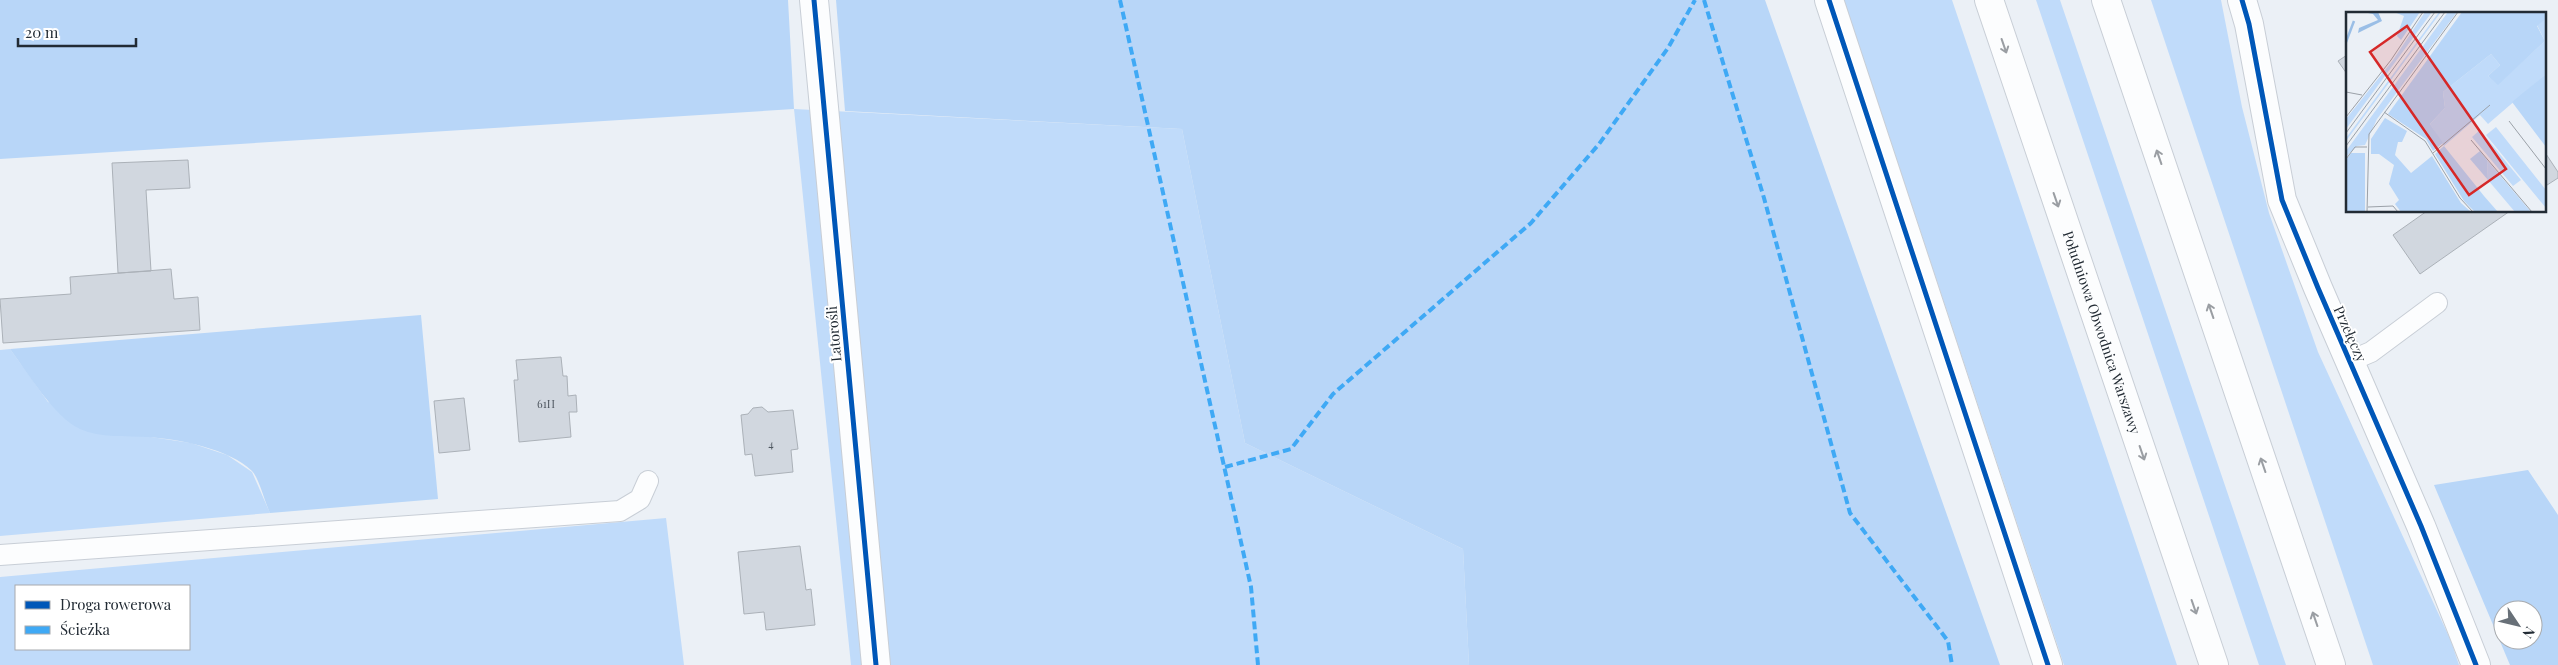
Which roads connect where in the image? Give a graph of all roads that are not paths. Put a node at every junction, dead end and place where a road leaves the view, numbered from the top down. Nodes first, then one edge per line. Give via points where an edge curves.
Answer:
1 (814, 0) edge
2 (1829, 0) edge
3 (1989, 0) edge
4 (2106, 0) edge
5 (2242, 0) edge
6 (2437, 303) dead end
7 (2350, 361) junction
8 (648, 482) dead end
9 (0, 555) edge
10 (876, 665) edge
11 (2048, 665) edge
12 (2214, 665) edge
13 (2331, 665) edge
14 (2476, 665) edge

1 - 10 main road, Latorośli
2 - 11 main road
3 -> 12 main road, Południowa Obwodnica Warszawy
13 -> 4 main road
5 - 7 main road, Przełęczy via 2282,200
6 - 7 lane via 2371,352
7 - 14 main road, Przełęczy
8 - 9 lane via 640,499 620,511

